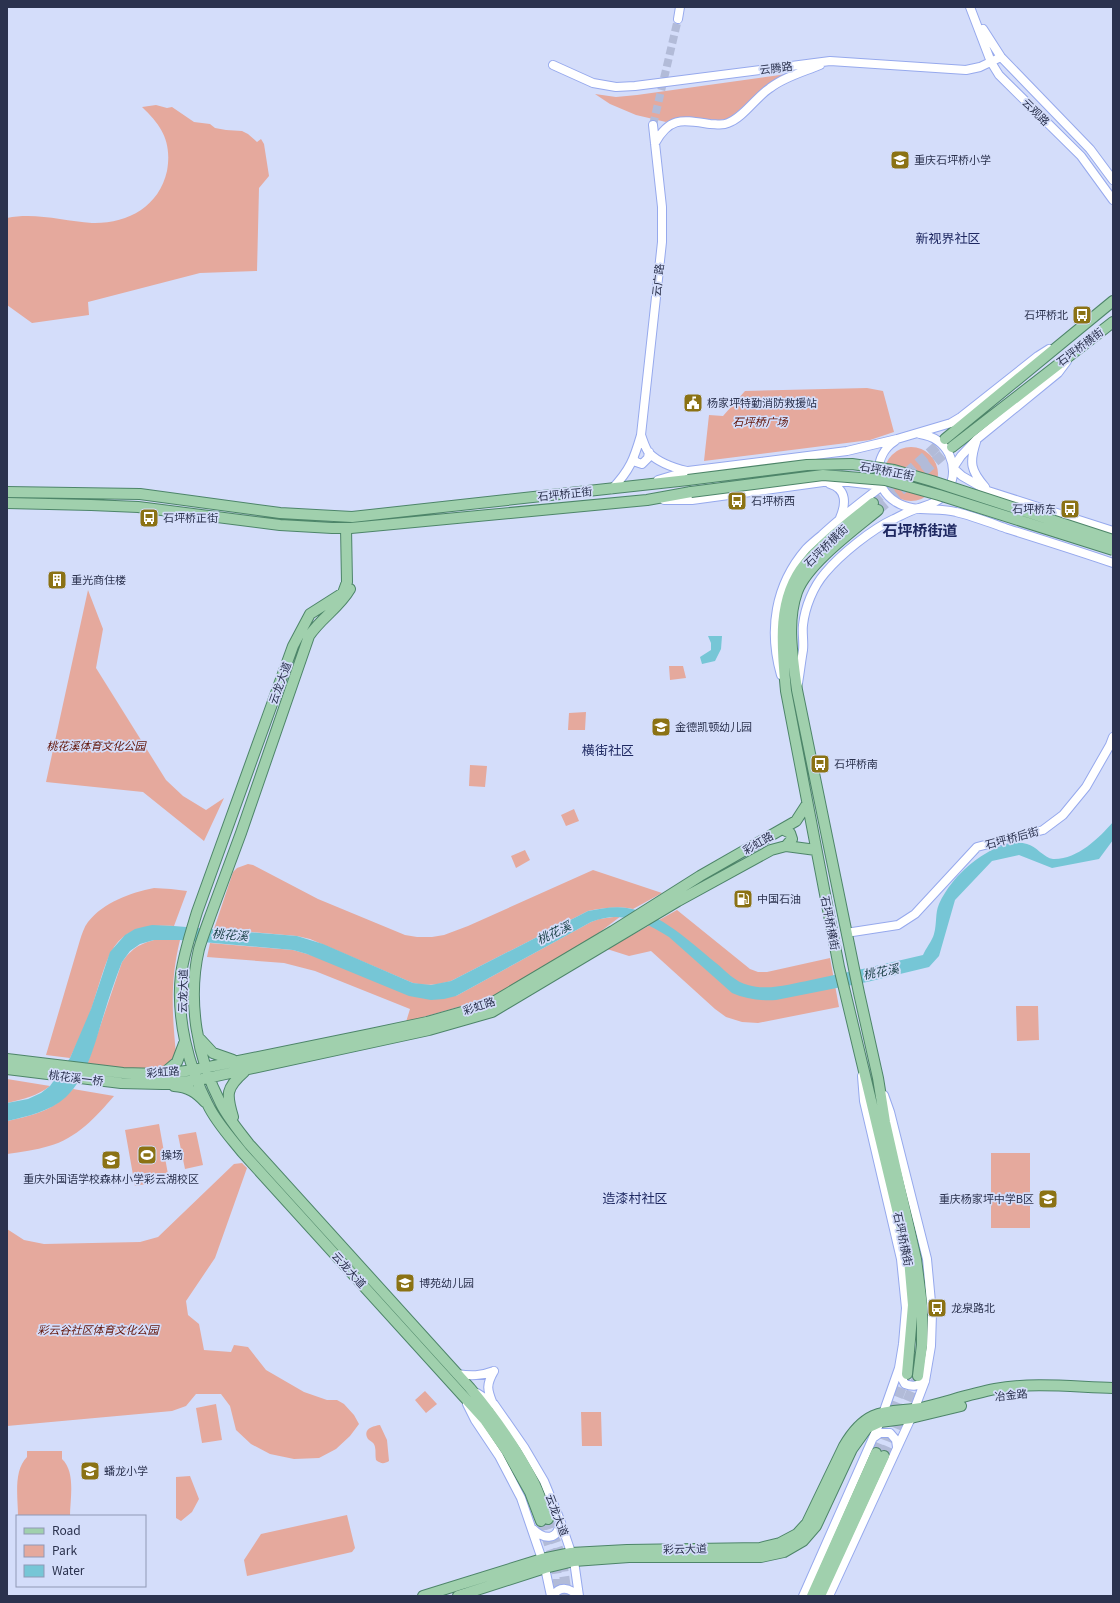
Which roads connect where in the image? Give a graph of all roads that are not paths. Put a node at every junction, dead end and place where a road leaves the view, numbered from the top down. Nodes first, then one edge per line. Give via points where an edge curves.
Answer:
1 (680, 7) edge
2 (970, 7) edge
3 (973, 15) junction
4 (678, 19) tunnel mouth
5 (1001, 57) junction
6 (830, 61) junction
7 (991, 62) junction
8 (553, 65) dead end
9 (653, 125) tunnel mouth
10 (655, 142) junction
11 (1113, 180) edge
12 (1113, 200) edge
13 (1113, 301) edge
14 (1113, 322) edge
15 (1067, 339) junction
16 (1074, 351) junction
17 (913, 434) junction
18 (641, 435) junction
19 (897, 439) junction
20 (977, 439) junction
21 (649, 452) junction
22 (634, 459) junction
23 (953, 468) junction
24 (688, 476) junction
25 (823, 482) junction
26 (882, 486) junction
27 (612, 489) junction
28 (988, 491) junction
29 (7, 492) edge
30 (647, 500) junction
31 (7, 503) edge
32 (919, 508) junction
33 (839, 519) junction
34 (349, 528) junction
35 (1113, 531) edge
36 (1113, 540) edge
37 (1113, 550) edge
38 (1113, 563) edge
39 (797, 690) junction
40 (786, 691) junction
41 (1113, 737) edge
42 (807, 804) junction
43 (782, 829) junction
44 (786, 846) junction
45 (816, 850) junction
46 (700, 876) junction
47 (708, 885) junction
48 (618, 933) junction
49 (846, 933) junction
50 (198, 1036) junction
51 (185, 1041) junction
52 (237, 1060) junction
53 (8, 1062) edge
54 (206, 1067) junction
55 (33, 1068) junction
56 (194, 1070) junction
57 (245, 1070) junction
58 (123, 1073) joint
59 (209, 1078) junction
60 (162, 1079) junction
61 (198, 1080) junction
62 (121, 1083) joint
63 (208, 1106) junction
64 (238, 1130) junction
65 (903, 1371) junction
66 (457, 1374) junction
67 (922, 1378) junction
68 (1113, 1388) edge
69 (466, 1391) junction
70 (1113, 1394) edge
71 (494, 1404) junction
72 (913, 1414) junction
73 (882, 1417) junction
74 (872, 1438) junction
75 (897, 1447) junction
76 (544, 1520) tunnel mouth
77 (560, 1520) junction
78 (532, 1528) junction
79 (573, 1557) junction
80 (543, 1563) junction
81 (423, 1596) edge
82 (458, 1596) edge
83 (552, 1596) edge
84 (579, 1596) edge
85 (803, 1596) edge
86 (812, 1596) edge
87 (820, 1596) edge
88 (829, 1596) edge

1 - 4 street
2 - 3 street, 云观路
3 - 5 street, 云观路
3 - 7 street, 云观路
5 - 7 street, 云腾路
5 - 11 street, 云观路 via 1090,149
6 - 7 street, 云腾路 via 966,70
6 - 8 street, 云腾路 via 616,87 593,83
6 - 10 street via 770,88 727,124 680,121 668,125
7 - 12 street, 云观路 via 999,75 1081,156
9 - 10 street, 云广路
10 - 18 street, 云广路 via 662,207 662,242
13 - 15 main road, 石坪桥横街
14 - 16 main road, 石坪桥横街
15 - 16 main road, 石坪桥横街 via 949,443
15 - 17 street via 1038,356 961,417 939,428
16 - 20 street via 1058,373
17 - 19 street
17 - 23 street via 930,436 944,445
18 - 21 street
18 - 22 street, 云广路
19 - 24 street via 847,451
19 - 26 street via 881,457 879,473
20 - 23 street
20 - 28 street via 972,455 972,466 976,476
21 - 22 street via 648,458 642,464
21 - 24 street
22 - 27 street, 云广路 via 622,479
23 - 28 street
23 - 32 street via 951,484 942,498
24 - 27 main road, 石坪桥正街
24 - 36 main road, 石坪桥正街, bridge via 807,465 852,464 894,470
25 - 26 street
25 - 30 street via 692,500
25 - 33 street via 838,487 843,493 844,507
26 - 32 street via 895,502
26 - 33 street
27 - 29 main road, 石坪桥正街 via 352,517 280,513 140,494
28 - 35 street
30 - 34 main road, 石坪桥正街
30 - 37 main road, 石坪桥正街, bridge via 823,475 886,480
31 - 34 main road, 石坪桥正街 via 138,507 280,526
32 - 38 street via 955,512
32 - 39 street via 873,531 824,573 808,601
33 - 40 street via 807,549 790,573 778,600 775,619 776,656
34 - 50 main road, 云龙大道 via 351,589 340,605 315,626 309,636 200,949 195,976
34 - 51 main road, 云龙大道 via 348,582 342,593 310,614 294,646 197,912 181,975
39 - 40 main road, 石坪桥横街 via 792,650 797,591 810,571 876,506 822,547 804,565 790,589 783,619 782,651
39 - 49 main road, 石坪桥横街
40 - 42 main road, 石坪桥横街
41 - 49 street, 石坪桥后街 via 1086,787 1063,815 1043,830 977,847 915,914 898,925
42 - 43 main road, 彩虹路 via 796,821
42 - 45 main road, 石坪桥横街
43 - 44 main road via 790,833 792,840
43 - 46 main road, 彩虹路
44 - 45 main road, 彩虹路
44 - 47 main road, 彩虹路 via 771,850
45 - 65 main road, 石坪桥横街 via 838,967 909,1259 913,1305
46 - 47 main road via 701,883
46 - 48 main road, 彩虹路
47 - 48 main road, 彩虹路
48 - 52 main road, 彩虹路 via 490,1004 378,1033
48 - 57 main road, 彩虹路 via 492,1012 429,1030
49 - 67 main road, 石坪桥横街 via 916,1259 922,1306
50 - 52 main road via 213,1053
50 - 54 main road, 云龙大道
51 - 56 main road, 云龙大道
51 - 60 main road via 177,1062
52 - 54 main road, 彩虹路
53 - 55 main road
54 - 56 main road, 彩虹路
54 - 59 main road, 云龙大道
55 - 58 main road, 桃花溪一桥
55 - 62 main road, 桃花溪一桥
56 - 60 main road, 彩虹路
56 - 61 main road, 云龙大道
57 - 59 main road, 彩虹路
57 - 64 main road via 229,1090 228,1099
58 - 60 main road, 彩虹路
59 - 61 main road, 彩虹路
59 - 64 main road, 云龙大道 via 221,1105
60 - 61 main road, 彩虹路
60 - 62 main road, 彩虹路
60 - 63 main road via 190,1089
61 - 63 main road, 云龙大道
63 - 69 main road, 云龙大道 via 242,1152
64 - 66 main road, 云龙大道
65 - 67 street via 900,1375 905,1384 915,1386
65 - 73 street
66 - 69 main road, 云龙大道
66 - 71 street via 477,1376 494,1372 488,1382 488,1393
67 - 72 street
68 - 72 main road, 冶金路 via 1040,1386 995,1389
69 - 71 street, 云龙大道
69 - 76 main road, 云龙大道 via 493,1416 516,1451 535,1486
69 - 78 street, 云龙大道 via 475,1420 499,1456 521,1498
70 - 72 main road, 冶金路 via 1042,1392 998,1396
71 - 77 street, 云龙大道 via 544,1481
72 - 73 main road
72 - 75 street
73 - 74 street
73 - 79 main road, 彩云大道 via 867,1428 858,1439 816,1526 803,1541 784,1552 761,1557
74 - 75 street via 880,1433 890,1433 896,1440
74 - 85 street
75 - 88 street
77 - 78 street via 557,1534 551,1536 544,1537
77 - 79 street, 云龙大道
78 - 80 street, 云龙大道
79 - 80 main road, 彩云大道
79 - 84 street, 云龙大道
80 - 81 main road, 彩云大道
80 - 82 main road, 彩云大道
80 - 83 street, 云龙大道
83 - 84 street via 563,1588
86 - 87 main road via 880,1454

